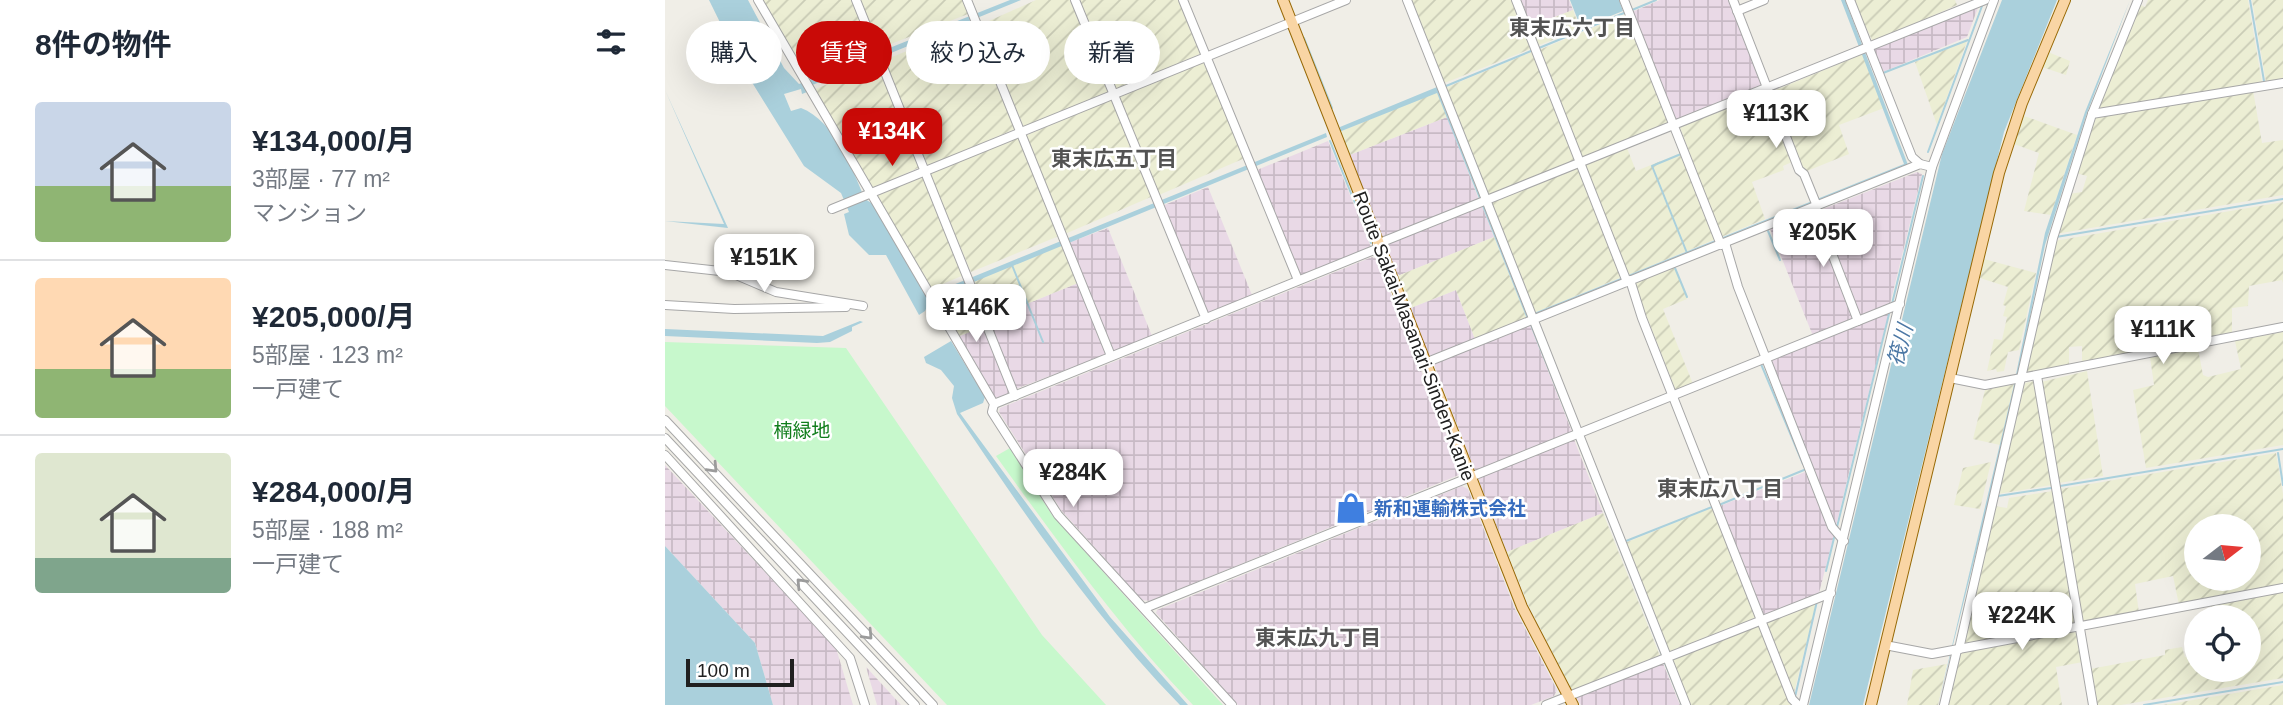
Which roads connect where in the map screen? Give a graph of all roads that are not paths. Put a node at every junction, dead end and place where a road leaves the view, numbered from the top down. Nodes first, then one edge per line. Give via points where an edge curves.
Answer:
1 (758, 0) edge
2 (856, 0) edge
3 (967, 0) edge
4 (1075, 0) edge
5 (1183, 0) edge
6 (1283, 0) edge
7 (1346, 0) edge
8 (1407, 0) edge
9 (1516, 0) edge
10 (1624, 0) edge
11 (1733, 0) edge
12 (1764, 0) edge
13 (1850, 0) edge
14 (1985, 0) edge
15 (1994, 0) edge
16 (2064, 0) edge
17 (2138, 0) edge
18 (1960, 4) edge
19 (1737, 11) junction
20 (1291, 22) junction
21 (1865, 48) junction
22 (1206, 57) junction
23 (2283, 83) edge
24 (1767, 88) junction
25 (1114, 94) junction
26 (2092, 114) junction
27 (1674, 126) junction
28 (1021, 131) junction
29 (1580, 163) junction
30 (1920, 164) junction
31 (1932, 167) junction
32 (925, 171) junction
33 (868, 194) junction
34 (1484, 202) junction
35 (1815, 204) junction
36 (836, 207) dead end
37 (1721, 242) junction
38 (1378, 246) junction
39 (665, 265) edge
40 (1627, 279) junction
41 (1298, 280) junction
42 (1901, 304) junction
43 (665, 305) edge
44 (1206, 318) junction
45 (1534, 320) junction
46 (1858, 321) junction
47 (2283, 327) edge
48 (1111, 356) junction
49 (1766, 358) junction
50 (1425, 363) junction
51 (2037, 376) junction
52 (1950, 378) junction
53 (2017, 379) junction
54 (1015, 396) junction
55 (1672, 396) junction
56 (994, 404) junction
57 (665, 420) edge
58 (1579, 432) junction
59 (665, 438) edge
60 (665, 455) edge
61 (1469, 477) junction
62 (1844, 541) junction
63 (2283, 588) edge
64 (1831, 593) junction
65 (1145, 608) junction
66 (1761, 619) junction
67 (2080, 626) junction
68 (1885, 645) junction
69 (1955, 650) junction
70 (1667, 656) junction
71 (1570, 701) edge
72 (865, 705) edge
73 (915, 705) edge
74 (933, 705) edge
75 (1232, 705) edge
76 (1546, 705) edge
77 (1686, 705) edge
78 (1801, 705) edge
79 (1871, 705) edge
80 (1944, 705) edge
81 (2093, 705) edge

1 - 33 street
2 - 32 street
3 - 28 street
4 - 25 street
5 - 22 street
6 - 20 main road, Route Sakai-Masanari-Sinden-Kanie
7 - 20 street
8 - 34 street
9 - 29 street
10 - 27 street
11 - 19 street
12 - 19 street
13 - 21 street
14 - 18 street
15 - 31 street
16 - 52 main road via 1999,173
17 - 26 street
18 - 21 street
19 - 24 street
20 - 22 street
20 - 38 main road, Route Sakai-Masanari-Sinden-Kanie
21 - 24 street
21 - 30 street via 1912,157
22 - 25 street
22 - 41 street
23 - 26 street
24 - 27 street
24 - 35 street
25 - 28 street
25 - 44 street
26 - 53 street via 2053,238
27 - 29 street
27 - 37 street
28 - 32 street
28 - 48 street
29 - 34 street
29 - 40 street
30 - 31 street
30 - 35 street
31 - 42 street
32 - 33 street
32 - 54 street
33 - 36 street
33 - 56 street
34 - 38 street
34 - 45 street
35 - 37 street
35 - 46 street
37 - 40 street
37 - 49 street
38 - 41 street
38 - 50 main road, Route Sakai-Masanari-Sinden-Kanie
39 - 43 street via 729,272 776,292 863,306 734,309
40 - 45 street
40 - 55 street
41 - 44 street
42 - 46 street
42 - 62 street
44 - 48 street
45 - 50 street
45 - 58 street
46 - 49 street
47 - 51 street
48 - 54 street
49 - 55 street
49 - 62 street via 1832,527
50 - 61 main road, Route Sakai-Masanari-Sinden-Kanie
51 - 53 street
51 - 67 street
52 - 53 street via 1985,385
52 - 68 main road
53 - 69 street
54 - 56 street
55 - 58 street
55 - 66 street
56 - 65 street via 992,412 1058,515
57 -> 74 street
58 - 61 street
58 - 70 street
73 -> 59 street
60 - 72 street via 850,657
61 - 65 street
61 - 71 main road, Route Sakai-Masanari-Sinden-Kanie via 1523,607
62 - 64 street
63 - 67 street
64 - 66 street
64 - 78 street
65 - 75 street
66 - 70 street
66 - 78 street via 1792,699
67 - 69 street
67 - 81 street
68 - 69 street via 1932,654
68 - 79 main road
69 - 80 street
70 - 71 street
70 - 77 street
71 - 76 street

